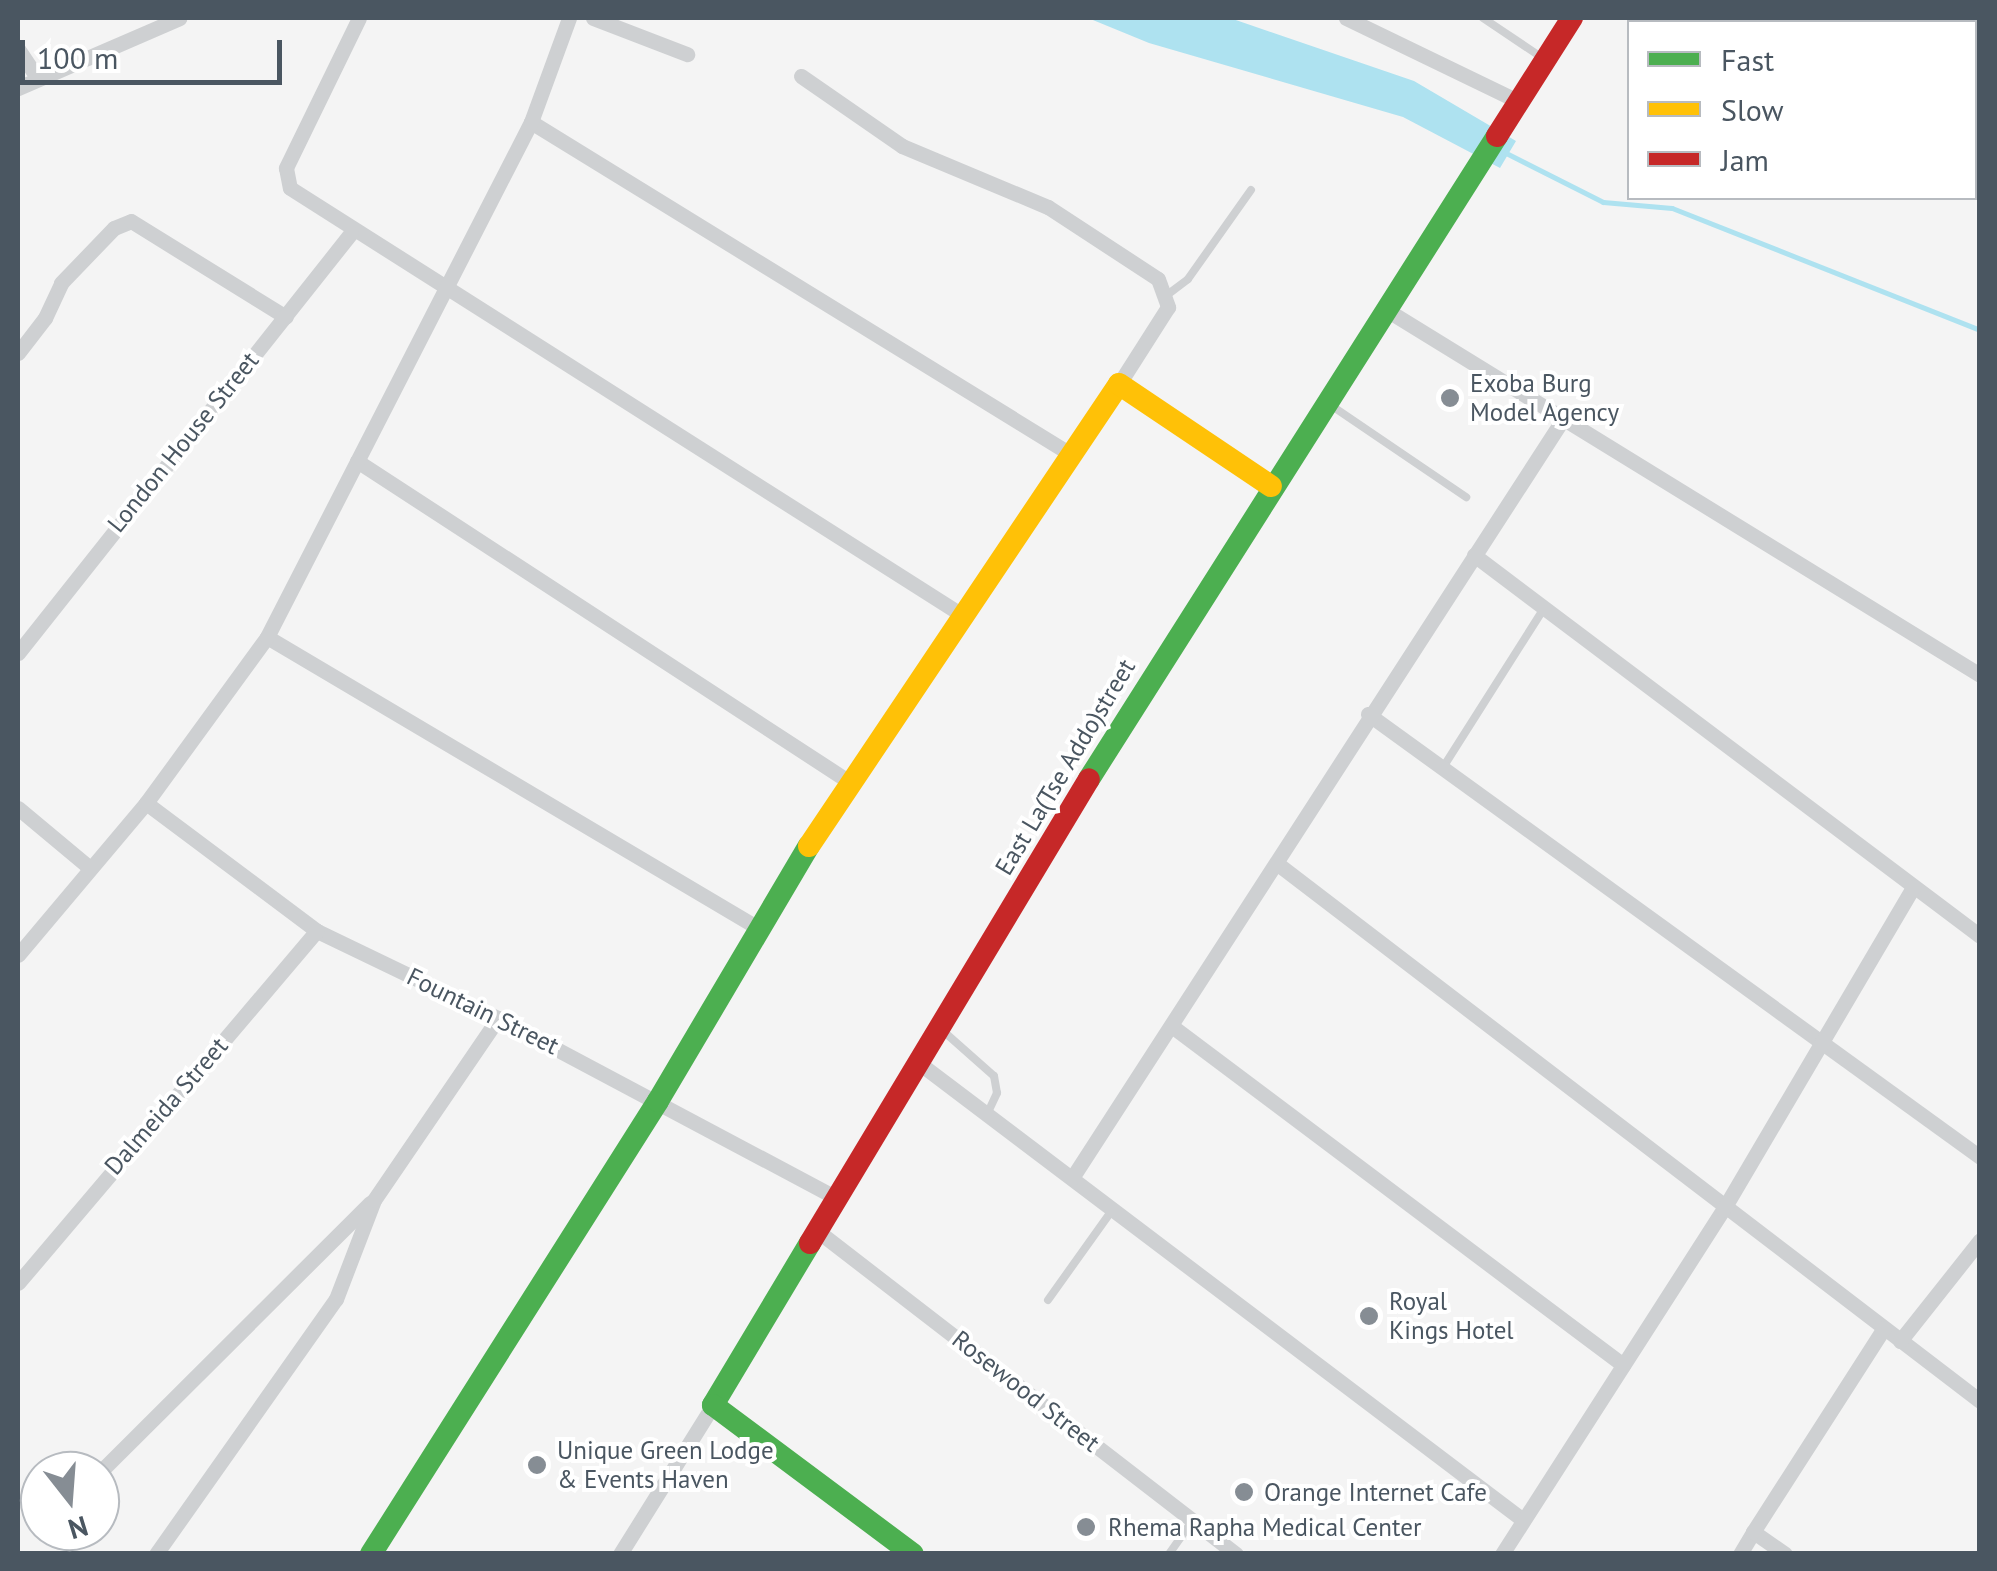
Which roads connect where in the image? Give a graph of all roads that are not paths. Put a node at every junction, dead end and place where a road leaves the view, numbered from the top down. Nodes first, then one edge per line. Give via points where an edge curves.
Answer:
1 (180, 18) edge
2 (360, 18) edge
3 (569, 18) edge
4 (593, 18) edge
5 (1352, 18) edge
6 (1483, 18) edge
7 (1572, 18) edge
8 (18, 49) edge
9 (687, 54) dead end
10 (1545, 60) junction
11 (800, 76) dead end
12 (38, 78) junction
13 (18, 88) edge
14 (1514, 112) junction
15 (531, 122) junction
16 (1251, 190) dead end
17 (351, 232) junction
18 (446, 286) junction
19 (1168, 295) junction
20 (1390, 312) junction
21 (286, 317) junction
22 (18, 353) edge
23 (1119, 384) junction
24 (1329, 404) junction
25 (1562, 418) junction
26 (1072, 456) junction
27 (357, 460) junction
28 (1271, 486) junction
29 (1466, 498) dead end
30 (1474, 555) junction
31 (1544, 608) junction
32 (959, 614) junction
33 (267, 637) junction
34 (18, 653) edge
35 (1980, 675) edge
36 (1368, 714) junction
37 (1442, 769) junction
38 (848, 780) junction
39 (146, 803) junction
40 (18, 808) edge
41 (1279, 865) junction
42 (90, 868) junction
43 (1912, 886) junction
44 (760, 929) junction
45 (318, 931) junction
46 (1980, 936) edge
47 (18, 955) edge
48 (498, 1018) junction
49 (1172, 1027) junction
50 (940, 1028) junction
51 (1822, 1049) junction
52 (919, 1063) junction
53 (658, 1101) junction
54 (987, 1114) junction
55 (1980, 1157) edge
56 (1072, 1178) junction
57 (834, 1198) junction
58 (374, 1200) junction
59 (1113, 1209) junction
60 (1724, 1210) junction
61 (815, 1228) junction
62 (1980, 1240) edge
63 (18, 1283) edge
64 (1048, 1300) dead end
65 (1884, 1328) junction
66 (1900, 1340) junction
67 (1623, 1365) junction
68 (1980, 1401) edge
69 (712, 1405) junction
70 (120, 1452) edge
71 (1192, 1520) junction
72 (1522, 1520) junction
73 (1753, 1532) junction
74 (156, 1554) edge
75 (371, 1554) edge
76 (620, 1554) edge
77 (913, 1554) edge
78 (1169, 1554) edge
79 (1236, 1554) edge
80 (1502, 1554) edge
81 (1740, 1554) edge
82 (1785, 1554) edge

1 - 12 street
2 - 17 street via 286,175 290,188
3 - 15 street
4 - 9 street
5 - 14 street
6 - 10 lane
7 - 10 street, East La(Tse Addo)street
8 - 12 street
10 - 14 street, East La(Tse Addo)street
11 - 19 street via 902,146 1048,207 1158,279
12 - 13 street
14 - 20 street, East La(Tse Addo)street
15 - 18 street
15 - 26 street
16 - 19 lane via 1188,279
17 - 18 street
17 - 21 street, London House Street
18 - 27 street
18 - 32 street
19 - 23 street via 1160,322
20 - 24 street, East La(Tse Addo)street
20 - 25 street
21 - 22 street via 131,222 114,228 61,283
21 - 34 street, London House Street
23 - 26 street
23 - 28 street
24 - 28 street, East La(Tse Addo)street
24 - 29 lane
25 - 30 street
25 - 35 street
26 - 32 street
27 - 33 street
27 - 38 street
28 - 50 street, East La(Tse Addo)street
30 - 31 street
30 - 36 street
31 - 37 lane
31 - 43 street
32 - 38 street
33 - 39 street
33 - 44 street
36 - 37 street
36 - 41 street
37 - 51 street
38 - 44 street
39 - 42 street
39 - 45 street, Fountain Street
40 - 42 street
41 - 49 street
41 - 60 street
42 - 47 street
43 - 46 street
43 - 51 street
44 - 53 street
45 - 48 street, Fountain Street
45 - 63 street, Dalmeida Street
48 - 53 street, Fountain Street
48 - 58 street
49 - 56 street
49 - 67 street
50 - 52 street, East La(Tse Addo)street
50 - 54 lane via 994,1076 998,1086
51 - 55 street
51 - 60 street
52 - 54 street
52 - 57 street, East La(Tse Addo)street
53 - 57 street, Fountain Street
53 - 75 street
54 - 56 street
56 - 59 street
57 - 61 street, East La(Tse Addo)street
58 - 70 street
58 - 74 street via 336,1299
59 - 64 lane
59 - 72 street
60 - 65 street
60 - 67 street
61 - 69 street, East La(Tse Addo)street
61 - 71 street, Rosewood Street
62 - 66 street
65 - 66 street
65 - 73 street
66 - 68 street
67 - 72 street
69 - 76 street
69 - 77 street
71 - 78 lane
71 - 79 street, Rosewood Street
72 - 80 street
73 - 81 street
73 - 82 street

